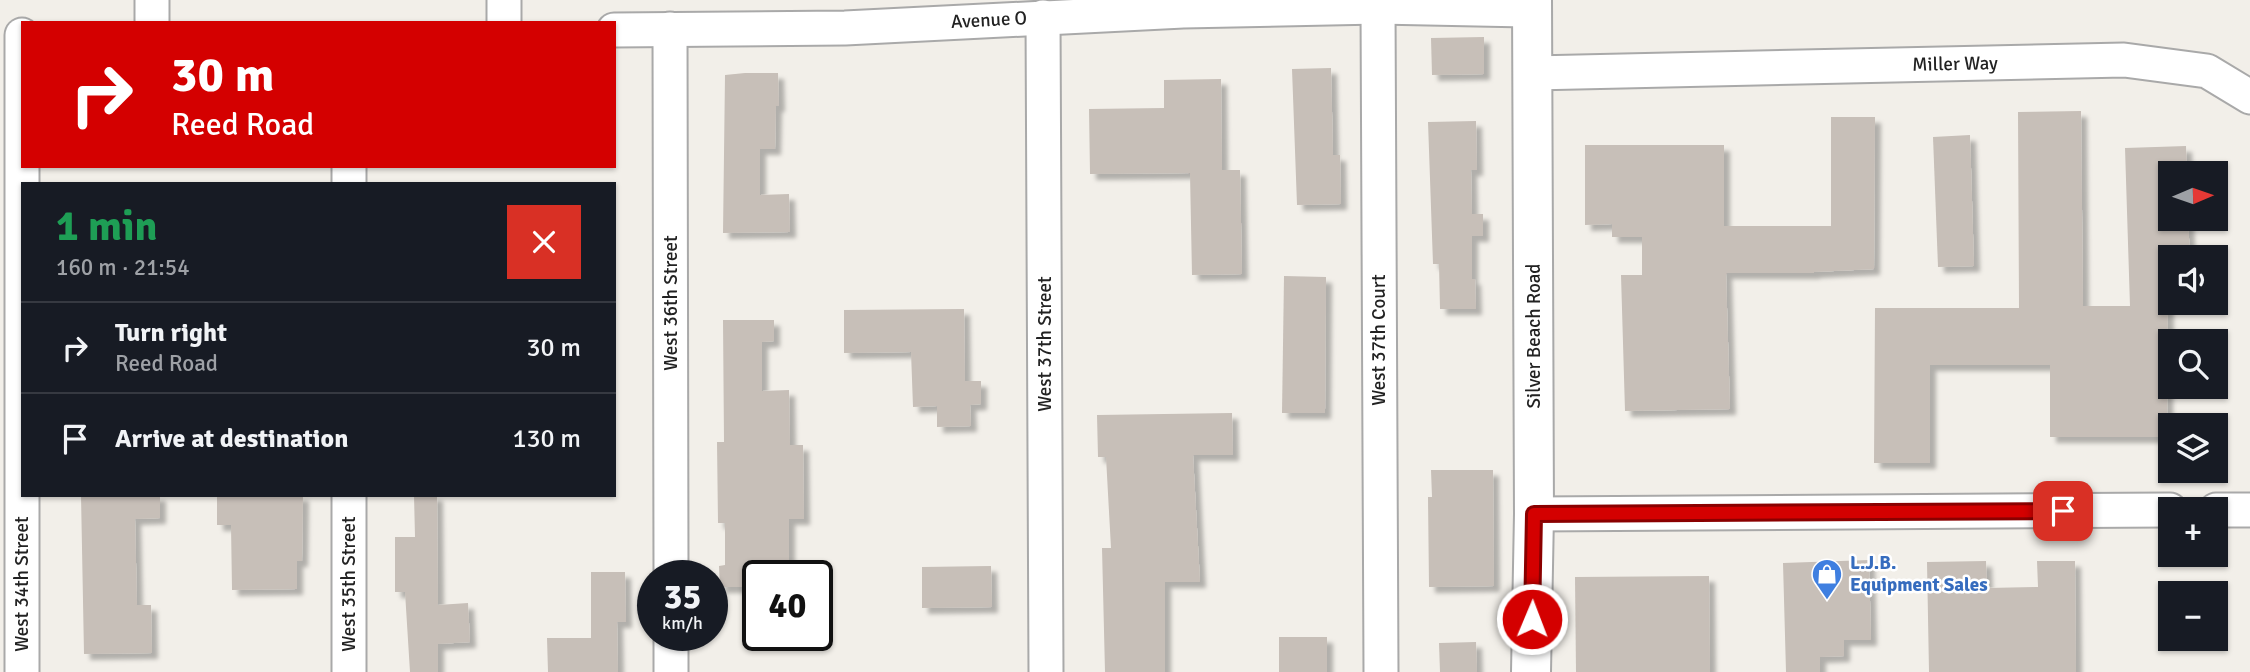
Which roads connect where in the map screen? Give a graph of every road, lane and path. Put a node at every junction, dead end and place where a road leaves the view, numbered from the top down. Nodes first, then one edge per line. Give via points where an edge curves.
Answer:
1 (152, 0) edge
2 (504, 0) edge
3 (1532, 5) edge
4 (1183, 6) edge
5 (1378, 7) junction
6 (845, 14) edge
7 (1043, 17) junction
8 (152, 21) edge
9 (504, 21) edge
10 (670, 29) junction
11 (616, 30) edge
12 (0, 35) edge
13 (21, 35) edge
14 (1533, 74) junction
15 (2250, 97) edge
16 (22, 497) edge
17 (349, 497) edge
18 (2158, 510) edge
19 (2228, 510) edge
20 (2250, 510) edge
21 (1534, 514) junction
22 (671, 560) edge
23 (671, 651) edge
24 (22, 672) edge
25 (349, 672) edge
26 (671, 672) edge
27 (1046, 672) edge
28 (1381, 672) edge
29 (1531, 672) edge

1 - 8 street
2 - 9 street
3 - 5 street, Avenue O
3 - 14 street, Silver Beach Road
4 - 5 street, Avenue O
4 - 7 street, Avenue O
5 - 28 street, West 37th Court
6 - 7 street, Avenue O
6 - 10 street, Avenue O
7 - 27 street, West 37th Street
10 - 11 street, Avenue O
10 - 22 street, West 36th Street
12 - 13 street
14 - 15 street, Miller Way via 2124,60 2207,71
14 - 21 street, Silver Beach Road
16 - 24 street, West 34th Street
17 - 25 street, West 35th Street
18 - 21 street
19 - 20 street
21 - 29 street, Silver Beach Road
23 - 26 street

